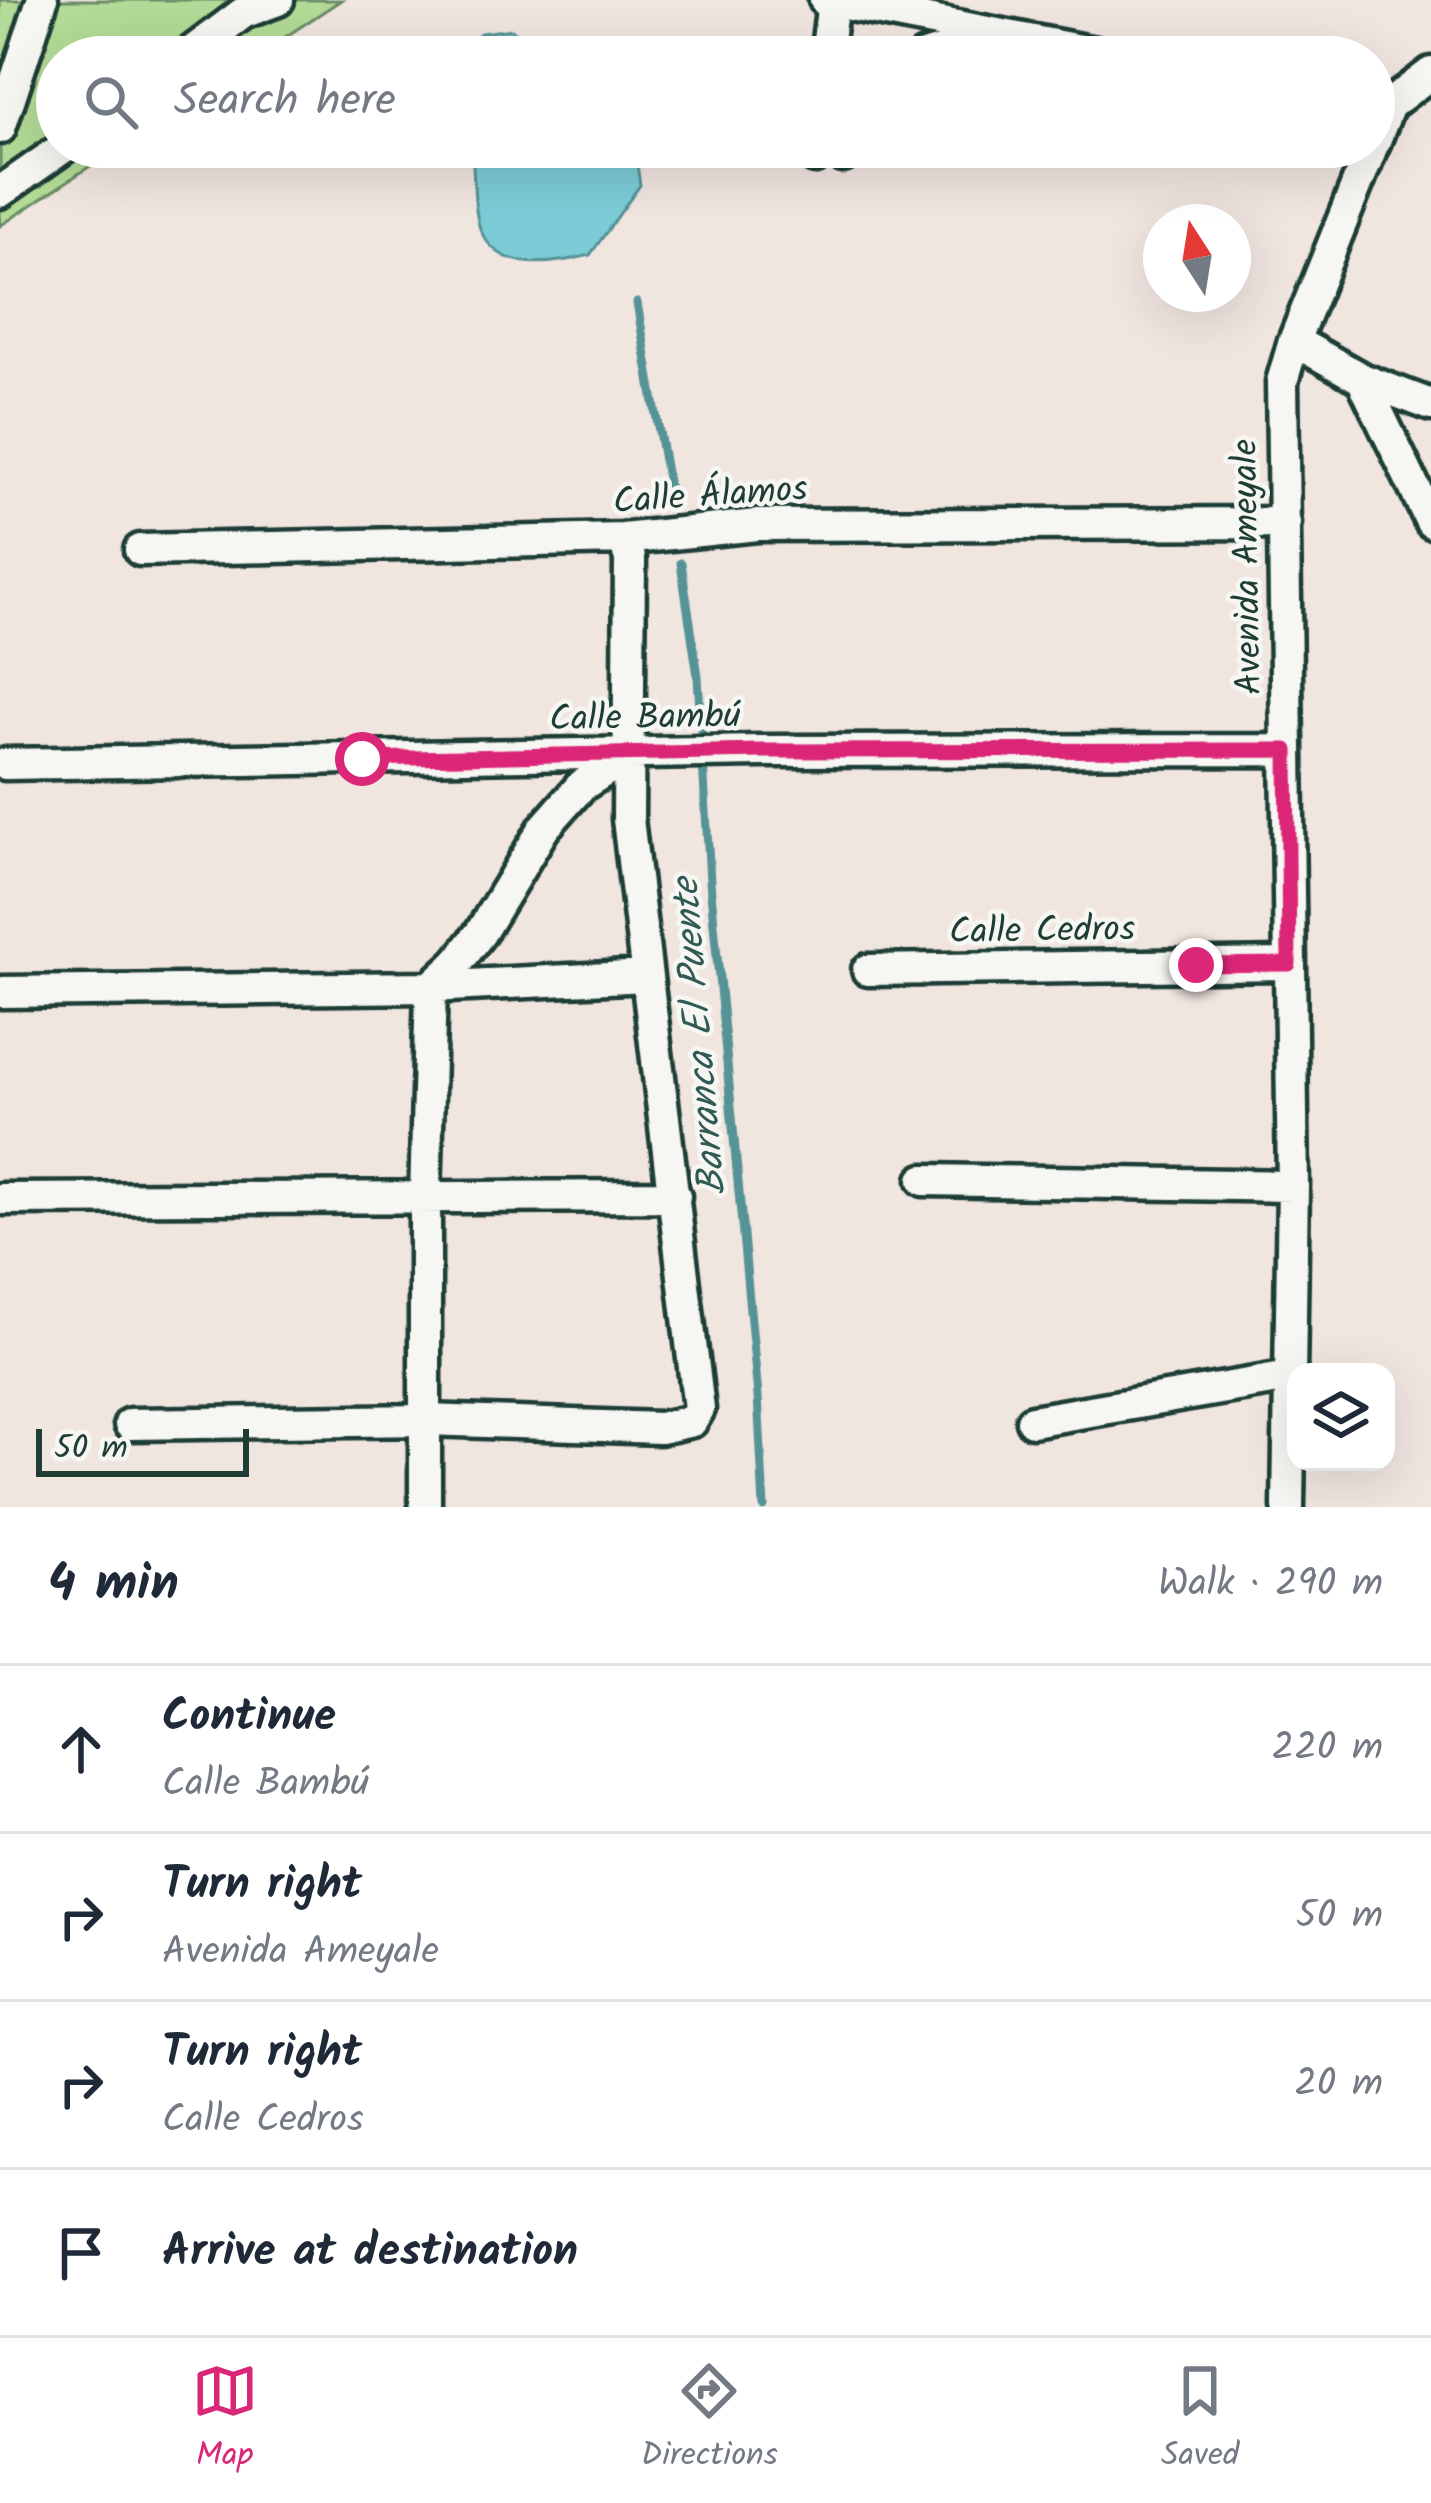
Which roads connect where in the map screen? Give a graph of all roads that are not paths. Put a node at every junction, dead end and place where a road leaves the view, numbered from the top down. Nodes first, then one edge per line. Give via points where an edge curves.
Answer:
1 (42, 0) edge
2 (278, 0) edge
3 (829, 1) edge
4 (213, 36) edge
5 (827, 36) edge
6 (994, 36) edge
7 (1431, 73) edge
8 (1395, 95) edge
9 (0, 128) edge
10 (36, 166) edge
11 (1364, 168) edge
12 (0, 191) edge
13 (1294, 341) junction
14 (1362, 379) junction
15 (1431, 405) edge
16 (1431, 522) edge
17 (1286, 523) junction
18 (623, 539) junction
19 (140, 550) dead end
20 (1287, 750) junction
21 (644, 755) junction
22 (5, 764) dead end
23 (1289, 964) junction
24 (868, 970) dead end
25 (647, 976) junction
26 (431, 987) junction
27 (0, 992) edge
28 (924, 1180) dead end
29 (1293, 1186) junction
30 (675, 1196) junction
31 (424, 1198) junction
32 (0, 1199) edge
33 (1288, 1363) edge
34 (1287, 1377) edge
35 (426, 1420) junction
36 (1033, 1421) dead end
37 (130, 1424) dead end
38 (1288, 1471) edge
39 (425, 1507) edge
40 (1288, 1507) edge

1 - 9 street
2 - 4 street
3 - 5 street
3 - 6 street
7 - 8 street, Avenida Ameyale
10 - 12 street
11 - 13 street, Avenida Ameyale
13 - 14 street
13 - 17 street, Avenida Ameyale via 1282,382
14 - 15 street
14 - 16 street
17 - 18 street, Calle Álamos via 757,525
17 - 20 street, Avenida Ameyale
18 - 19 street, Calle Álamos
18 - 21 street
20 - 21 street, Calle Bambú
20 - 23 street, Avenida Ameyale
21 - 22 street, Calle Bambú
21 - 25 street via 628,818
21 - 26 street via 581,786 544,828 481,932
23 - 24 street, Calle Cedros
23 - 29 street, Avenida Ameyale
25 - 26 street
25 - 30 street
26 - 27 street
26 - 31 street
28 - 29 street
29 - 33 street, Avenida Ameyale
30 - 31 street
30 - 35 street via 698,1377 692,1421 660,1428
31 - 32 street
31 - 35 street
34 - 36 street
35 - 37 street
35 - 39 street
38 - 40 street, Avenida Ameyale

